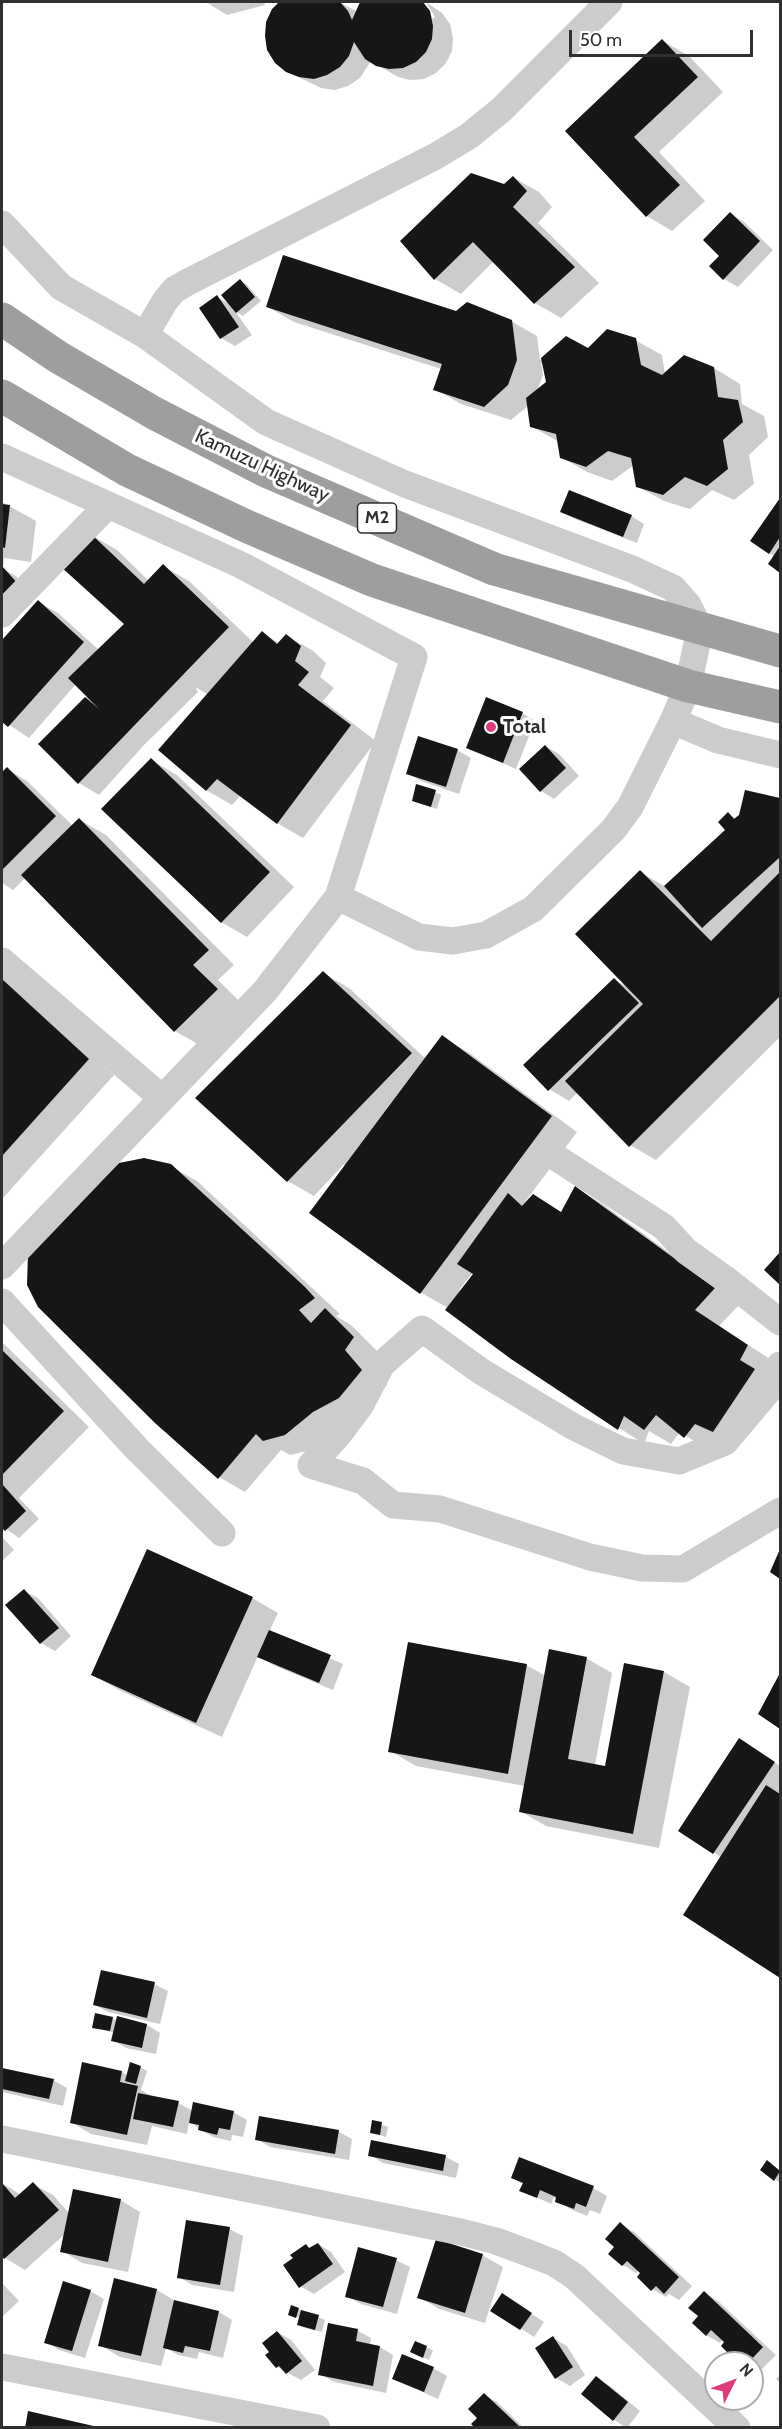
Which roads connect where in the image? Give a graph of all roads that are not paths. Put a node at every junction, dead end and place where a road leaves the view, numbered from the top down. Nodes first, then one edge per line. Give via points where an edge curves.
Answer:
1 (609, 2) edge
2 (2, 224) edge
3 (2, 319) edge
4 (145, 335) junction
5 (2, 396) edge
6 (2, 457) edge
7 (108, 505) junction
8 (2, 615) edge
9 (700, 629) junction
10 (780, 651) edge
11 (688, 686) junction
12 (780, 707) edge
13 (673, 721) junction
14 (780, 755) edge
15 (338, 897) junction
16 (2, 961) edge
17 (162, 1098) junction
18 (552, 1155) dead end
19 (2, 1266) edge
20 (2, 1302) edge
21 (780, 1322) edge
22 (780, 1365) edge
23 (780, 1511) edge
24 (222, 1533) dead end
25 (2, 2139) edge
26 (2, 2367) edge
27 (317, 2427) edge
28 (737, 2427) edge

1 - 4 street via 501,110 469,136 174,290
2 - 4 street via 61,287
3 - 9 highway, Kamuzu Highway / M2 via 154,414 277,475 494,569
4 - 9 street via 266,422 405,484 673,588 688,605
5 - 11 highway via 127,470 372,580
6 - 7 street
7 - 8 street
7 - 15 street via 241,565 414,657
9 - 10 highway, Kamuzu Highway / M2
9 - 11 street
11 - 12 highway
11 - 13 street
13 - 14 street via 718,740
13 - 15 street via 630,807 613,830 533,909 486,935 453,941 419,937
15 - 17 street via 265,991
16 - 17 street
17 - 19 street
18 - 21 street via 664,1227 686,1251
20 - 24 street via 137,1449
22 - 23 street via 768,1391 724,1442 679,1461 623,1451 573,1427 482,1372 422,1329 382,1364 360,1406 311,1465 363,1481 393,1505 440,1509 590,1557 642,1568 683,1569
25 - 28 street via 461,2232 554,2263 574,2276
26 - 27 street

